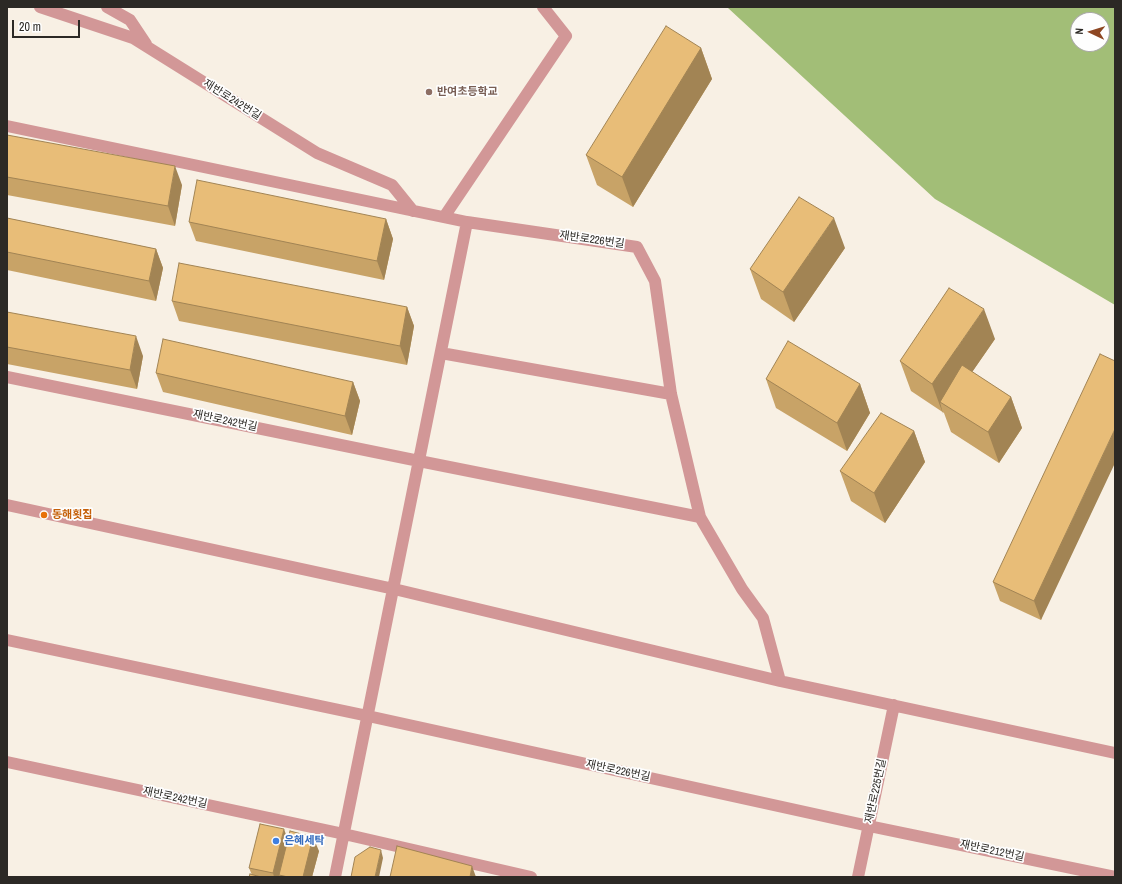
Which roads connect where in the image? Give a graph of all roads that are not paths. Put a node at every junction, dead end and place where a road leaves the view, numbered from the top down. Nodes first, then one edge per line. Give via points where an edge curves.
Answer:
1 (40, 7) edge
2 (107, 7) edge
3 (543, 7) edge
4 (148, 48) junction
5 (7, 126) edge
6 (413, 211) junction
7 (444, 217) junction
8 (467, 222) junction
9 (441, 353) junction
10 (7, 377) edge
11 (671, 394) junction
12 (419, 461) junction
13 (7, 505) edge
14 (700, 516) junction
15 (394, 588) junction
16 (7, 640) edge
17 (780, 681) junction
18 (894, 705) junction
19 (368, 716) junction
20 (1115, 753) edge
21 (7, 762) edge
22 (868, 826) junction
23 (344, 834) junction
24 (335, 877) edge
25 (531, 877) edge
26 (858, 877) edge
27 (1115, 877) edge

1 - 4 street, 재반로242번길 via 133,38
2 - 4 street via 130,20
3 - 7 street via 566,36
4 - 6 street, 재반로242번길 via 317,153 392,185
5 - 6 street
6 - 7 street
7 - 8 street
8 - 9 street
8 - 11 street, 재반로226번길 via 637,247 655,281
9 - 11 street
9 - 12 street
10 - 12 street, 재반로242번길
11 - 14 street, 재반로226번길
12 - 14 street
12 - 15 street
13 - 15 street
14 - 17 street, 재반로226번길 via 742,589 763,618
15 - 17 street
15 - 19 street
16 - 19 street
17 - 18 street
18 - 20 street
18 - 22 street, 재반로225번길
19 - 22 street, 재반로226번길
19 - 23 street
21 - 23 street, 재반로242번길
22 - 26 street, 재반로225번길
22 - 27 street, 재반로212번길
23 - 24 street
23 - 25 street

